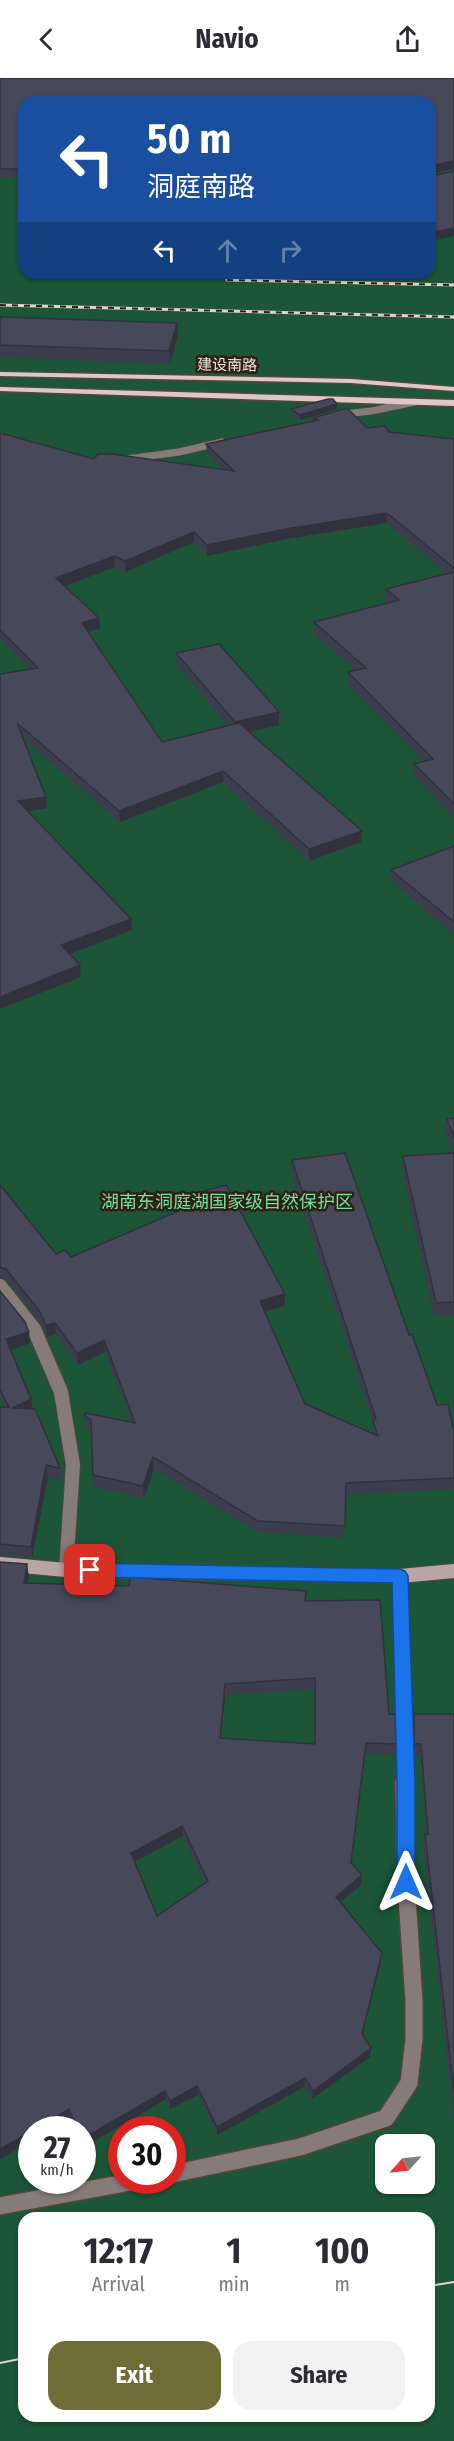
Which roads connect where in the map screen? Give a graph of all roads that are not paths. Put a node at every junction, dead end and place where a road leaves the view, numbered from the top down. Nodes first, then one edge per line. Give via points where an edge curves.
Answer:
1 (0, 374) edge
2 (0, 389) edge
3 (454, 389) edge
4 (415, 402) junction
5 (454, 403) edge
6 (332, 416) edge
7 (235, 440) edge
8 (114, 459) edge
9 (0, 1286) edge
10 (0, 1564) edge
11 (66, 1570) junction
12 (454, 1571) edge
13 (400, 1576) junction
14 (186, 2171) edge
15 (108, 2186) edge
16 (0, 2206) edge

1 - 3 main road, 建设南路 via 351,381
2 - 4 main road, 建设南路
4 - 5 main road, 建设南路
4 - 6 street
7 - 8 street via 143,458
9 - 11 street via 34,1329 61,1392 73,1465
10 - 11 main road
11 - 13 main road
12 - 13 main road
13 - 14 street via 406,1882 414,2001 409,2083 386,2118 300,2146
15 - 16 street

